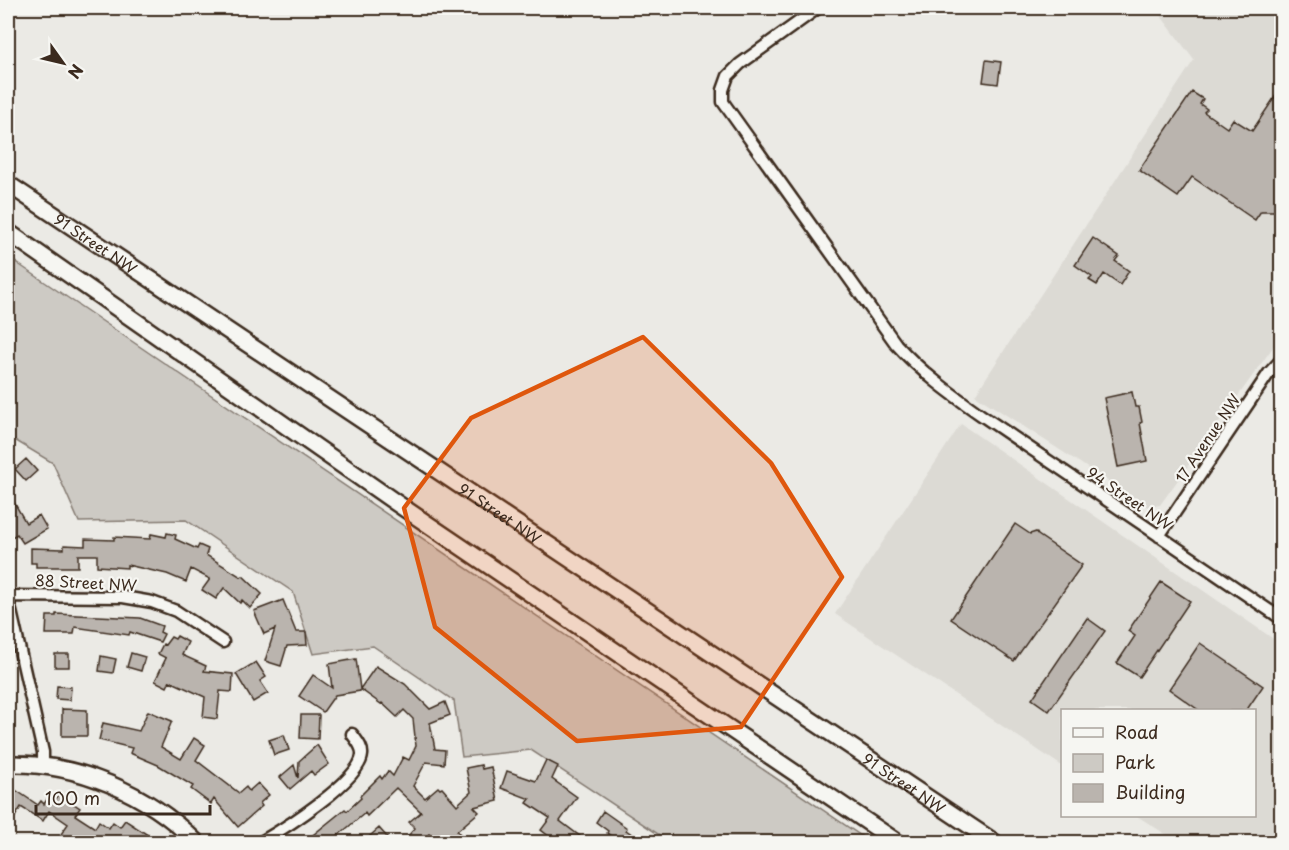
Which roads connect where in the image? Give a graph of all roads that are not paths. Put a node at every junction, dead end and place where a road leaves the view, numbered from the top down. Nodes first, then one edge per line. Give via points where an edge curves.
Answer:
1 (818, 8) edge
2 (8, 184) edge
3 (8, 232) edge
4 (1281, 358) edge
5 (1159, 536) junction
6 (8, 597) edge
7 (1281, 619) edge
8 (223, 642) dead end
9 (352, 734) dead end
10 (8, 764) edge
11 (43, 765) junction
12 (196, 843) edge
13 (261, 843) edge
14 (897, 843) edge
15 (994, 843) edge

1 - 5 street, 94 Street NW via 740,64 728,76 723,102 914,364
2 - 15 main road, 91 Street NW
3 - 14 main road via 395,502
4 - 5 street, 17 Avenue NW
5 - 7 street, 94 Street NW
6 - 8 street, 88 Street NW via 21,594 146,601 176,611
6 - 11 street, 88 Street NW
9 - 13 street via 362,748 356,769 301,818
10 - 11 main road
11 - 12 main road via 114,786 157,810

